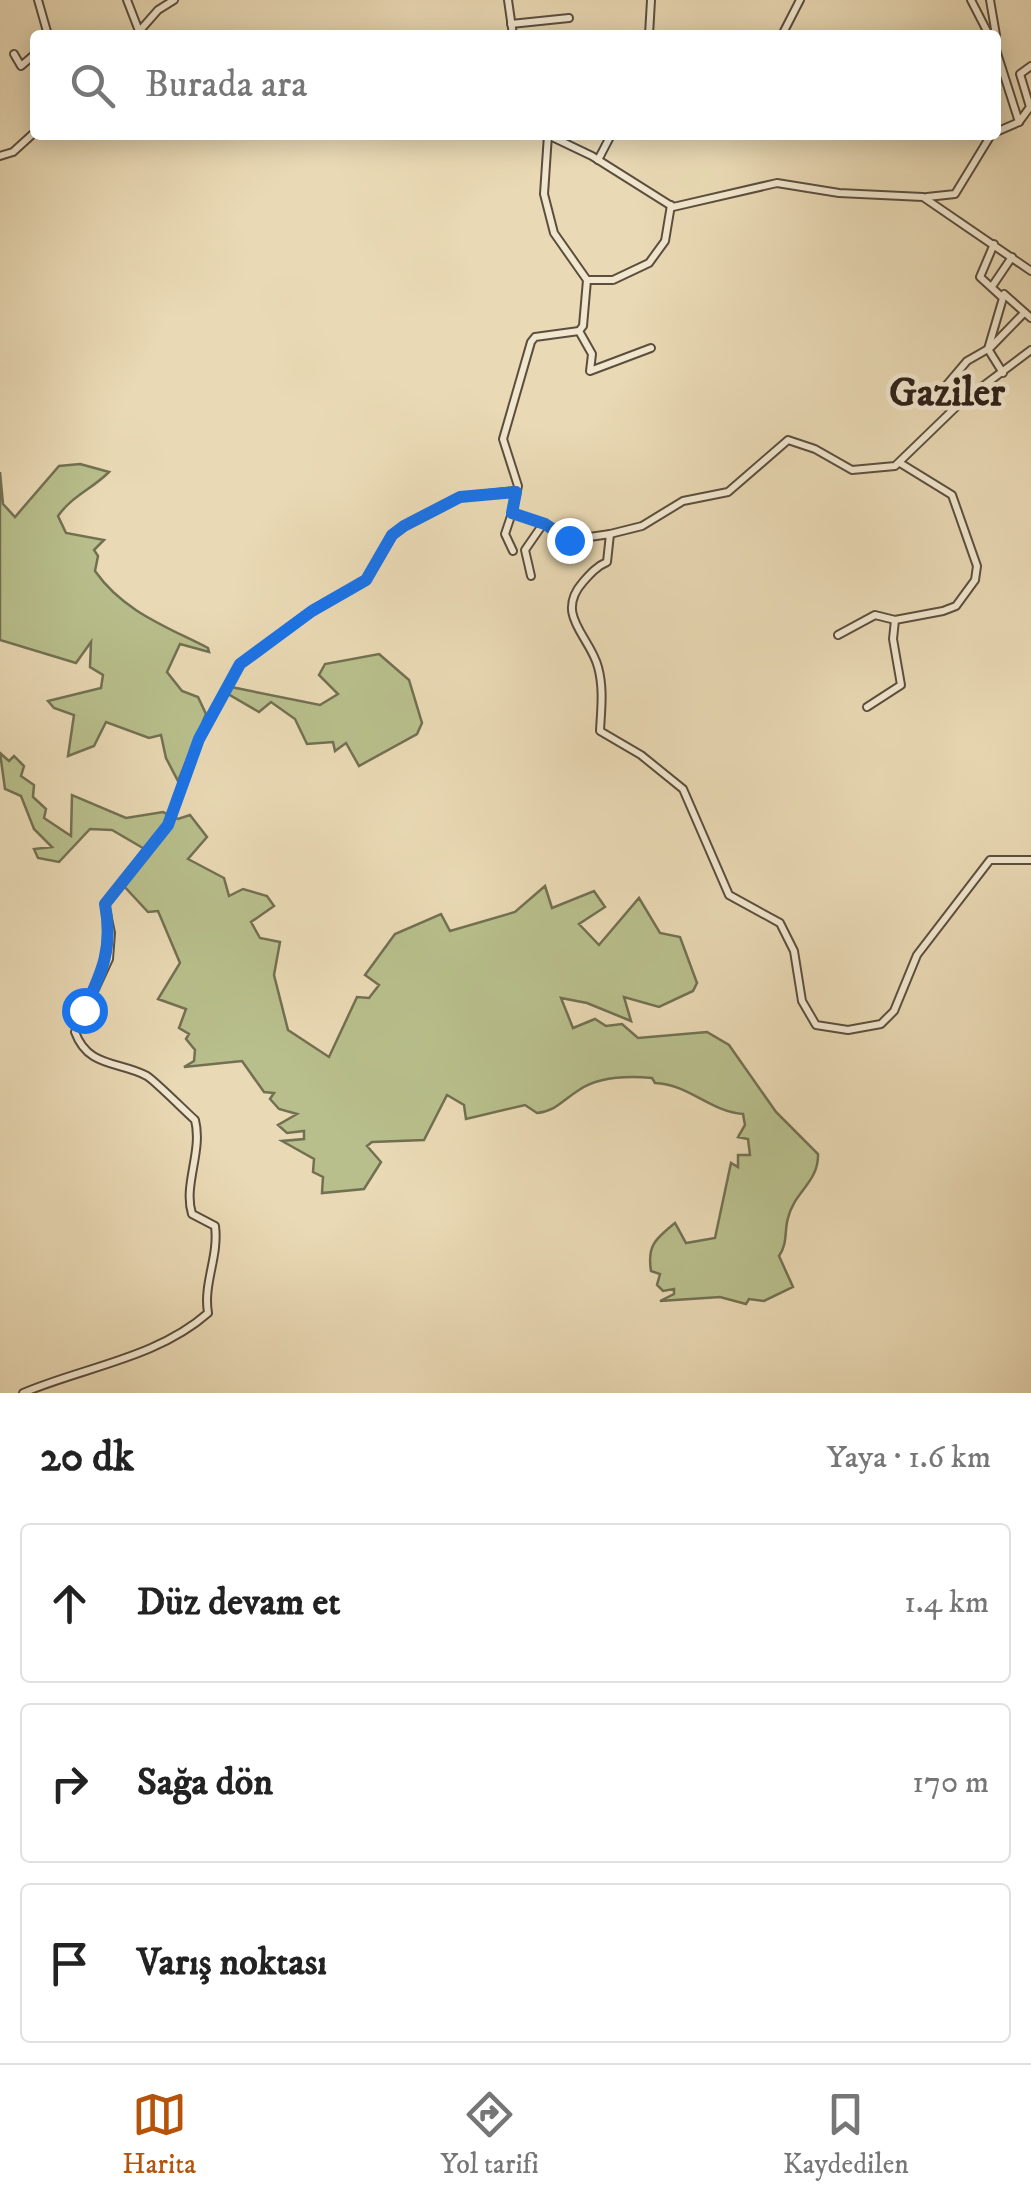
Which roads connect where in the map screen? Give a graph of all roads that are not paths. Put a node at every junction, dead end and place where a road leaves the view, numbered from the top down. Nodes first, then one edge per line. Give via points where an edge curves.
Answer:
1 (38, 0) edge
2 (127, 0) edge
3 (174, 0) edge
4 (508, 0) edge
5 (651, 0) edge
6 (800, 0) edge
7 (971, 0) edge
8 (990, 0) edge
9 (159, 4) edge
10 (569, 18) dead end
11 (512, 24) junction
12 (47, 30) edge
13 (136, 30) edge
14 (139, 30) edge
15 (513, 30) edge
16 (648, 30) edge
17 (785, 30) edge
18 (991, 30) edge
19 (993, 30) edge
20 (14, 54) dead end
21 (30, 58) edge
22 (1001, 63) edge
23 (1031, 66) edge
24 (1019, 122) junction
25 (1001, 130) edge
26 (30, 137) edge
27 (548, 140) edge
28 (558, 140) edge
29 (608, 140) edge
30 (989, 140) edge
31 (0, 156) edge
32 (598, 160) junction
33 (923, 197) junction
34 (671, 205) junction
35 (994, 244) junction
36 (1012, 257) junction
37 (1031, 270) edge
38 (587, 280) junction
39 (992, 285) junction
40 (1003, 294) junction
41 (1028, 316) edge
42 (579, 331) junction
43 (651, 348) dead end
44 (988, 349) junction
45 (1031, 350) edge
46 (1004, 373) junction
47 (958, 404) junction
48 (900, 463) junction
49 (516, 492) junction
50 (512, 513) junction
51 (543, 524) junction
52 (610, 534) junction
53 (513, 551) dead end
54 (531, 576) dead end
55 (895, 620) junction
56 (838, 634) dead end
57 (867, 706) dead end
58 (1031, 860) edge
59 (23, 1393) edge

1 - 12 street
2 - 13 street
3 - 9 street
4 - 11 street
5 - 16 street
6 - 17 street
7 - 18 street
8 - 19 street
9 - 14 street
10 - 11 street
11 - 15 street
20 - 21 street via 21,66
22 - 24 street
23 - 24 street via 1020,74 1030,107
24 - 25 street
26 - 31 street
27 - 38 street via 544,186 554,233
28 - 32 street
29 - 32 street
30 - 33 street via 955,194
32 - 34 street
33 - 34 street via 777,183 692,206
33 - 35 street
34 - 38 street via 665,241 649,263 613,280
35 - 36 street
35 - 39 street via 980,277
36 - 37 street
36 - 39 street
38 - 42 street
39 - 40 street
40 - 41 street
40 - 44 street
41 - 44 street
42 - 43 street via 592,354 590,371
42 - 49 street via 532,342 503,439
44 - 46 street
44 - 47 street via 941,389 941,405
45 - 46 street
46 - 47 street
47 - 48 street
48 - 52 street via 852,470 788,440 728,492 683,501 642,526
48 - 55 street via 952,495 977,566 956,606
49 - 50 street
49 - 59 street via 460,497 404,526 366,580 240,664 199,739 168,825 105,904 108,959 75,1032 90,1055 149,1077 195,1120 189,1204 192,1214 214,1226 217,1240 205,1296 208,1313 144,1352
50 - 51 street
50 - 53 street via 505,534
51 - 52 street via 569,540
51 - 54 street via 525,550
52 - 58 street via 607,562 583,581 571,606 598,668 600,732 683,789 729,895 780,923 794,951 802,1001 816,1025 848,1030 881,1024 894,1011 917,955 990,860
55 - 56 street via 875,616
55 - 57 street via 901,684

